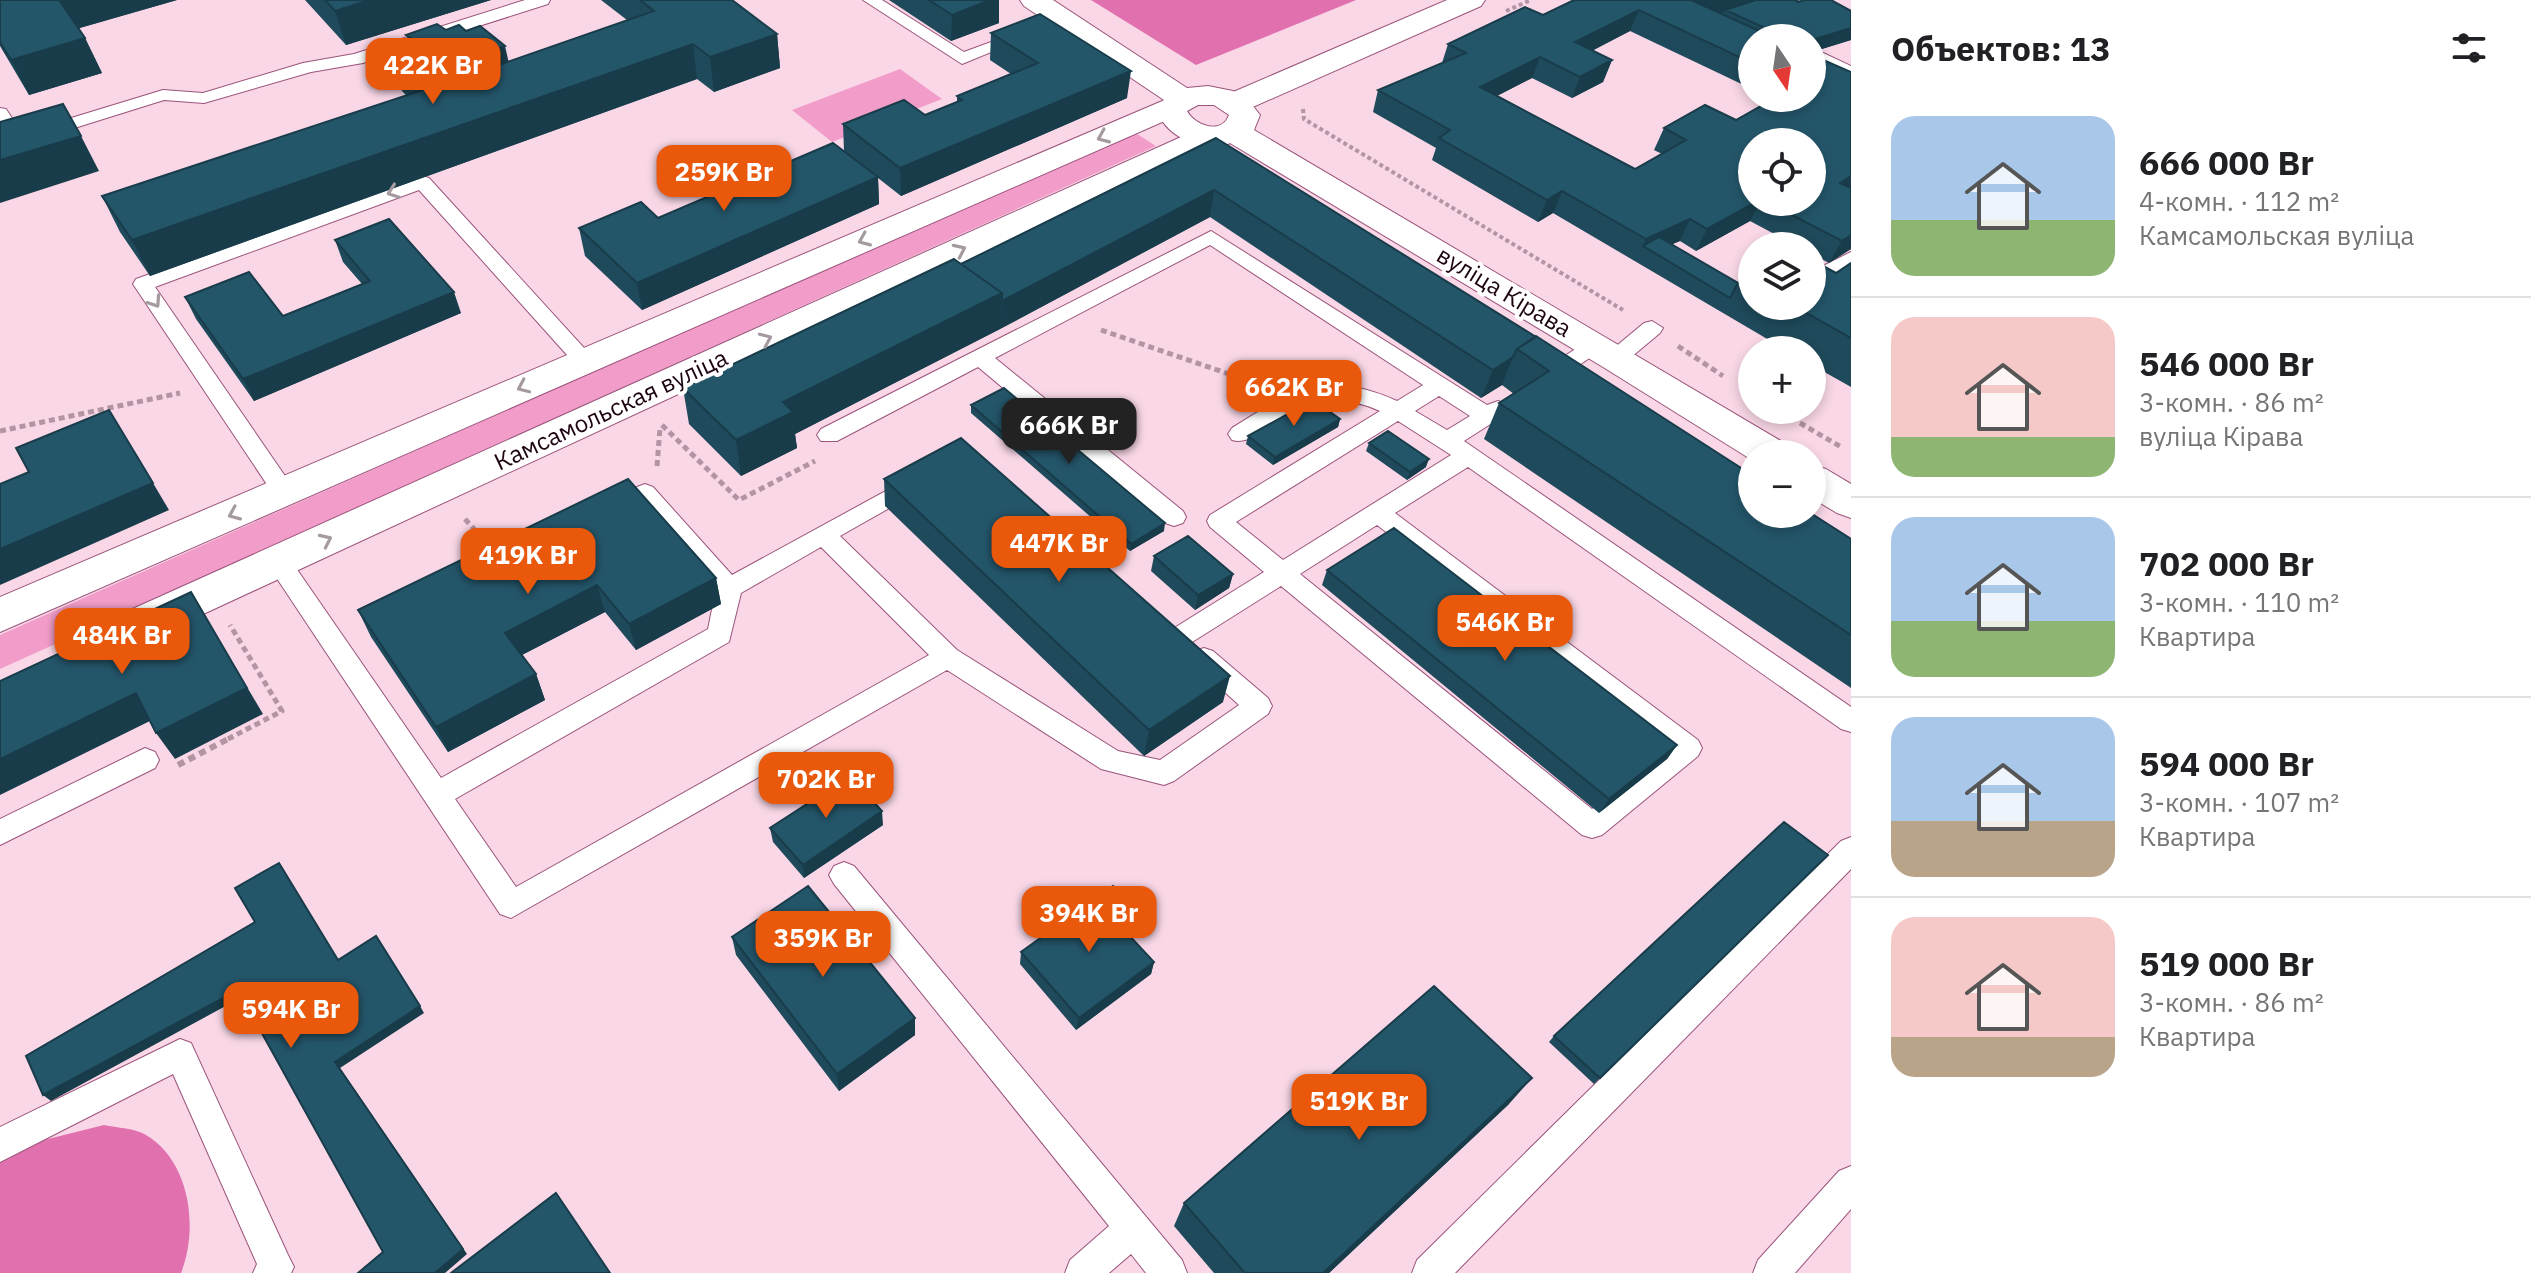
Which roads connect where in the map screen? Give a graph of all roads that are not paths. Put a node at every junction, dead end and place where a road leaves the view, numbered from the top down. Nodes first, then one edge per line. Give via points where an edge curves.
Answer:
1 (542, 0) edge
2 (871, 0) edge
3 (1034, 0) edge
4 (1471, 0) edge
5 (1066, 19) junction
6 (1826, 60) edge
7 (1851, 73) edge
8 (1179, 102) junction
9 (0, 113) edge
10 (1230, 123) junction
11 (1851, 258) edge
12 (1826, 272) edge
13 (1652, 328) road end
14 (627, 342) junction
15 (1605, 351) junction
16 (979, 356) junction
17 (584, 360) junction
18 (668, 383) junction
19 (1440, 385) junction
20 (1399, 409) junction
21 (1487, 416) junction
22 (1240, 434) dead end
23 (829, 435) road end
24 (1749, 440) edge
25 (1458, 448) junction
26 (943, 467) edge
27 (1826, 488) edge
28 (284, 492) junction
29 (645, 493) edge
30 (1851, 503) edge
31 (1378, 513) junction
32 (1174, 517) dead end
33 (824, 535) junction
34 (278, 562) junction
35 (1283, 573) junction
36 (729, 588) junction
37 (0, 615) edge
38 (1157, 617) edge
39 (111, 637) edge
40 (1180, 637) junction
41 (948, 657) junction
42 (1851, 721) edge
43 (145, 760) road end
44 (436, 795) junction
45 (0, 833) edge
46 (1851, 850) edge
47 (844, 875) dead end
48 (0, 1145) edge
49 (1851, 1183) edge
50 (1132, 1229) junction
51 (1437, 1271) edge
52 (271, 1273) edge
53 (1083, 1273) edge
54 (1169, 1273) edge
55 (1771, 1273) edge

1 - 9 lane via 357,59 309,67 204,98 163,95 17,140
2 - 5 lane via 962,59
3 - 5 street
4 - 10 street, Камсамольская вуліца
5 - 8 street
6 - 7 lane
8 - 10 street via 1173,118 1187,130 1210,135
8 -> 14 street
10 - 15 street, вуліца Кірава
18 -> 10 street, Камсамольская вуліца via 896,288
11 - 12 lane
13 - 15 lane
14 - 17 street
14 - 18 street
15 - 21 lane via 1560,370
15 - 24 street, вуліца Кірава
16 - 19 lane via 1211,237
16 - 23 lane
16 - 32 lane
17 -> 28 street
17 -> 28 lane via 422,182 143,284
34 -> 18 street, Камсамольская вуліца
19 - 20 lane
19 - 21 lane
20 - 22 lane via 1349,392 1299,398
20 - 25 lane
20 - 35 lane via 1219,521
21 - 25 lane
25 - 31 lane
25 - 42 lane
26 - 33 lane
27 - 30 street
28 -> 37 street
29 - 36 lane
31 - 35 lane
31 - 35 lane via 1688,748 1592,826
33 - 36 lane
33 - 41 lane
34 - 39 street, Камсамольская вуліца
34 - 44 lane
35 - 40 lane
36 - 44 lane via 720,635
38 - 40 lane
40 - 41 lane via 1258,706 1164,773 1111,761
41 - 44 lane via 511,905
43 - 45 lane
46 - 51 lane
47 - 50 lane
48 - 52 lane via 180,1054 276,1267
49 - 55 lane
50 - 53 lane
50 - 54 lane

